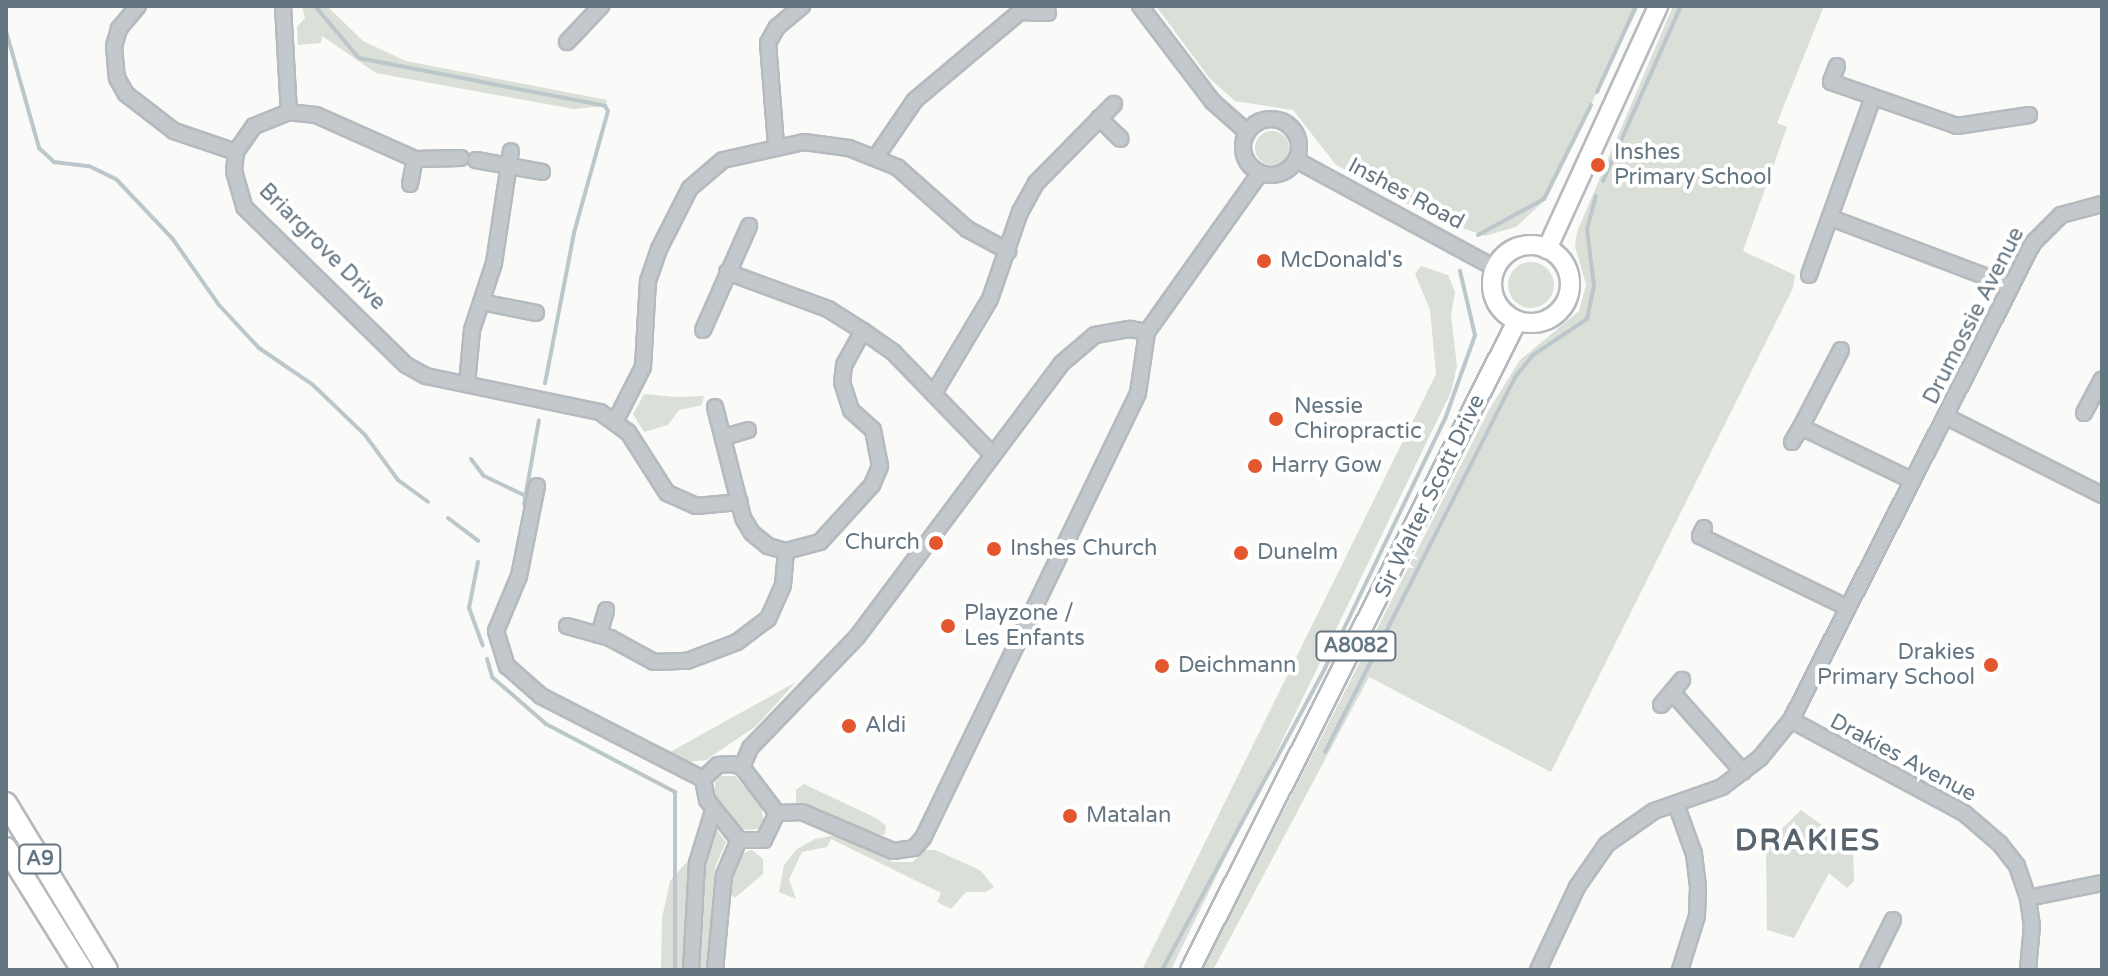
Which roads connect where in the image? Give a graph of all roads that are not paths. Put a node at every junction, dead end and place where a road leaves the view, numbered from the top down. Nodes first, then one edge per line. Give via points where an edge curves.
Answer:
1 (138, 6) edge
2 (283, 6) edge
3 (601, 6) edge
4 (802, 6) edge
5 (1140, 6) edge
6 (1658, 6) edge
7 (1020, 9) edge
8 (1048, 13) dead end
9 (567, 42) dead end
10 (1837, 66) dead end
11 (1873, 97) junction
12 (1114, 104) dead end
13 (289, 112) junction
14 (2029, 115) dead end
15 (1099, 118) junction
16 (2011, 119) junction
17 (1247, 132) junction
18 (2014, 136) dead end
19 (1121, 139) dead end
20 (776, 145) junction
21 (236, 152) junction
22 (876, 157) junction
23 (510, 158) junction
24 (415, 159) junction
25 (1296, 160) junction
26 (542, 172) dead end
27 (1260, 173) junction
28 (410, 184) dead end
29 (2102, 204) edge
30 (1831, 218) junction
31 (749, 226) dead end
32 (1547, 249) junction
33 (1008, 251) junction
34 (1799, 253) dead end
35 (1815, 260) junction
36 (1495, 268) junction
37 (727, 272) junction
38 (1809, 275) dead end
39 (2011, 286) junction
40 (481, 302) junction
41 (536, 313) dead end
42 (1517, 321) junction
43 (703, 330) dead end
44 (863, 331) junction
45 (1147, 332) junction
46 (1841, 350) dead end
47 (2102, 379) edge
48 (467, 384) junction
49 (2077, 391) dead end
50 (934, 393) junction
51 (2092, 398) junction
52 (715, 407) dead end
53 (2084, 413) dead end
54 (1947, 417) junction
55 (616, 420) junction
56 (1801, 427) junction
57 (748, 430) dead end
58 (724, 437) junction
59 (1792, 442) dead end
60 (991, 453) junction
61 (1911, 480) junction
62 (537, 486) dead end
63 (2102, 495) edge
64 (740, 502) junction
65 (1704, 528) dead end
66 (786, 551) junction
67 (1846, 607) junction
68 (606, 610) dead end
69 (567, 626) dead end
70 (599, 635) junction
71 (1661, 705) dead end
72 (1791, 720) junction
73 (742, 767) junction
74 (1743, 772) junction
75 (703, 779) junction
76 (6, 803) edge
77 (1676, 804) junction
78 (713, 811) junction
79 (777, 813) junction
80 (739, 840) junction
81 (6, 848) edge
82 (2102, 883) edge
83 (2028, 898) junction
84 (1893, 920) dead end
85 (1885, 936) junction
86 (1900, 943) dead end
87 (82, 970) edge
88 (107, 970) edge
89 (691, 970) edge
90 (715, 970) edge
91 (1190, 970) edge
92 (1538, 970) edge
93 (1680, 970) edge
94 (1868, 970) edge
95 (2028, 970) edge

1 - 21 street via 119,29 114,46 117,78 126,94 174,131
2 - 13 street
3 - 9 street
4 - 20 street via 777,27 768,43
5 - 17 street via 1213,102
6 - 32 main road
7 - 8 street
7 - 22 street via 915,100
10 - 11 street via 1831,82
11 - 16 street via 1957,126
11 - 30 street
12 - 15 street
13 - 21 street via 254,126
13 - 24 street via 316,115
14 - 16 street
15 - 19 street
15 - 33 street via 1036,183
16 - 18 street
17 - 25 street via 1261,120 1280,120 1299,141
17 - 27 street via 1244,155
20 - 22 street via 828,143
20 - 55 street via 723,160 705,172 679,208 648,281 643,367
21 - 48 street, Briargrove Drive via 236,189 244,207 406,365 426,376
22 - 33 street via 918,182 967,229
23 - 24 street
23 - 26 street
23 - 40 street via 494,263
24 - 28 street
25 - 27 street via 1284,171
25 - 36 street, Inshes Road
27 - 45 street
29 - 39 street, Drumossie Avenue via 2061,215 2045,227
30 - 35 street
30 - 39 street
31 - 37 street
32 - 36 main road via 1511,250
32 - 42 main road via 1565,265 1567,300 1551,318
33 - 50 street via 990,299
34 - 35 street
35 - 38 street
36 - 42 main road via 1497,305
37 - 43 street
37 - 44 street via 828,309
39 - 54 street, Drumossie Avenue
40 - 41 street
40 - 48 street
42 - 91 main road, Sir Walter Scott Drive / A8082
44 - 50 street
44 - 66 street via 844,365 842,382 851,410 873,430 880,466 872,485 820,542
45 - 60 street via 1113,330 1079,346
45 - 79 street via 1138,393 923,838 914,848 893,851 802,812
46 - 56 street via 1839,369
47 - 51 street
48 - 55 street, Briargrove Drive
49 - 51 street
50 - 60 street
51 - 53 street
52 - 58 street
54 - 61 street, Drumossie Avenue
54 - 63 street
55 - 64 street via 667,493 696,506
56 - 59 street
56 - 61 street
57 - 58 street
58 - 64 street
60 - 73 street via 857,637 750,748
61 - 67 street, Drumossie Avenue
62 - 75 street via 519,576 496,631 507,666 541,696
64 - 66 street via 752,533 768,546
65 - 67 street via 1700,536
66 - 70 street via 777,603 752,634 737,642 670,663 654,662
67 - 72 street, Drumossie Avenue
68 - 70 street
69 - 70 street
71 - 74 street via 1677,686
72 - 74 street, Drumossie Avenue
72 - 83 street, Drakies Avenue via 1974,820 2017,866
73 - 75 street via 718,765
73 - 79 street
74 - 77 street, Drumossie Avenue via 1722,787
75 - 78 street
76 - 88 highway, A9
77 - 92 street, Drumossie Avenue via 1630,824 1590,864
77 - 93 street via 1694,854 1698,887 1697,916
78 - 80 street
78 - 89 street via 697,863
79 - 80 street via 764,840
80 - 90 street via 724,875
81 - 87 highway, A9
82 - 83 street
83 - 95 street, Drakies Avenue
84 - 85 street
85 - 86 street
85 - 94 street

